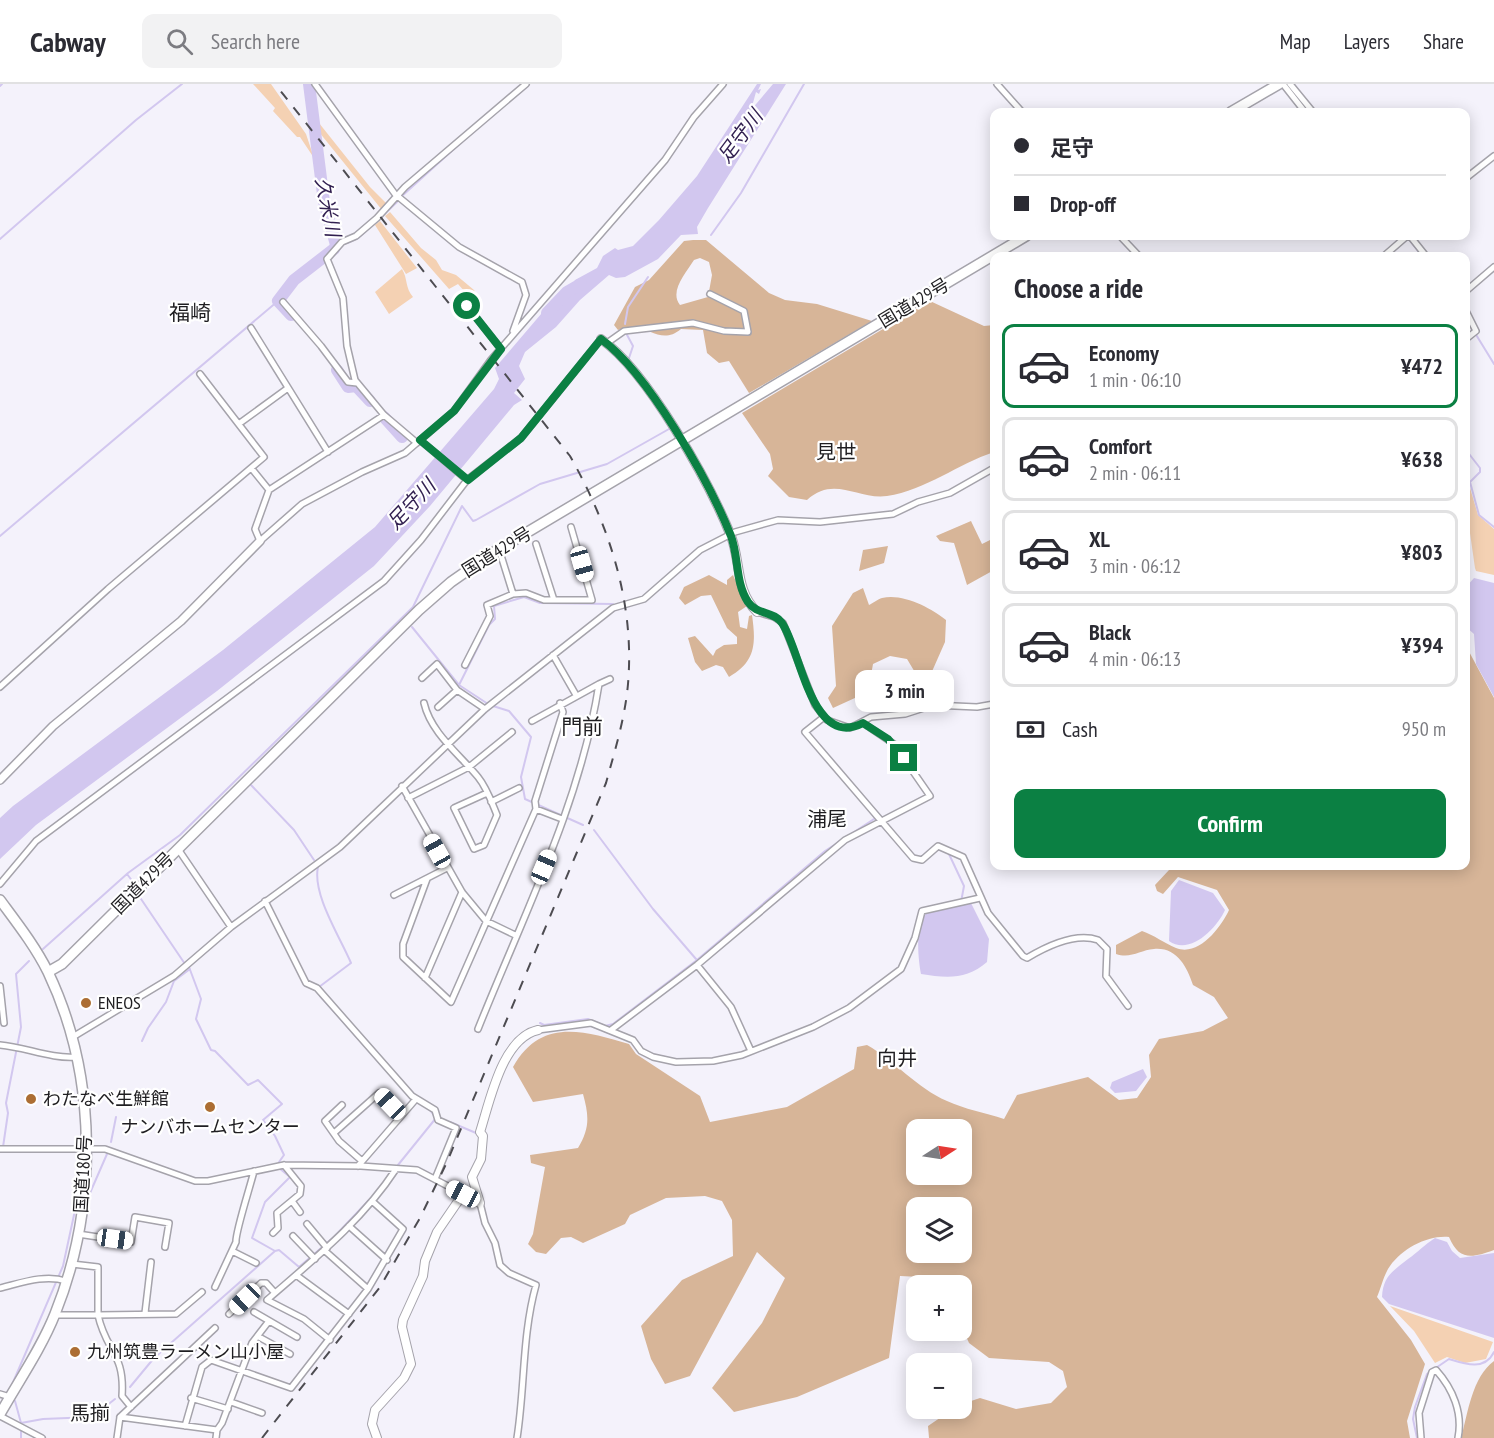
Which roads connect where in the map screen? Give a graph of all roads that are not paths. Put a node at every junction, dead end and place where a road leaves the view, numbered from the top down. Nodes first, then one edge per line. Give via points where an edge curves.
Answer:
1 (315, 84) edge
2 (526, 84) edge
3 (723, 84) edge
4 (997, 84) edge
5 (1281, 84) edge
6 (1290, 84) edge
7 (1018, 108) edge
8 (1238, 108) edge
9 (1302, 108) edge
10 (1310, 108) edge
11 (1494, 156) edge
12 (1470, 175) edge
13 (398, 196) junction
14 (1019, 240) edge
15 (1124, 240) edge
16 (1402, 240) edge
17 (1410, 240) edge
18 (999, 252) edge
19 (1135, 252) edge
20 (1388, 252) edge
21 (1422, 252) edge
22 (990, 257) edge
23 (1494, 267) edge
24 (1470, 288) edge
25 (710, 294) dead end
26 (283, 302) dead end
27 (467, 306) dead end
28 (1470, 321) edge
29 (251, 327) dead end
30 (1470, 336) edge
31 (511, 337) junction
32 (604, 341) junction
33 (501, 349) junction
34 (200, 374) dead end
35 (357, 383) junction
36 (288, 388) junction
37 (384, 415) junction
38 (240, 423) junction
39 (681, 441) junction
40 (419, 442) junction
41 (328, 452) junction
42 (252, 469) junction
43 (990, 470) edge
44 (466, 479) junction
45 (269, 490) junction
46 (571, 527) dead end
47 (731, 536) junction
48 (260, 541) junction
49 (536, 544) dead end
50 (499, 549) junction
51 (513, 594) junction
52 (554, 600) junction
53 (757, 612) joint
54 (553, 655) junction
55 (465, 665) dead end
56 (422, 678) dead end
57 (610, 679) dead end
58 (599, 684) junction
59 (0, 687) edge
60 (457, 690) junction
61 (576, 695) junction
62 (424, 703) dead end
63 (560, 704) junction
64 (990, 705) edge
65 (438, 707) dead end
66 (485, 709) junction
67 (824, 717) junction
68 (532, 721) dead end
69 (863, 723) junction
70 (512, 732) dead end
71 (447, 745) junction
72 (469, 768) junction
73 (0, 780) edge
74 (402, 786) junction
75 (519, 788) dead end
76 (487, 793) junction
77 (408, 798) junction
78 (491, 802) junction
79 (536, 805) junction
80 (563, 817) junction
81 (879, 820) junction
82 (178, 848) junction
83 (447, 868) junction
84 (427, 879) junction
85 (0, 884) edge
86 (462, 892) junction
87 (394, 895) dead end
88 (980, 898) junction
89 (0, 900) edge
90 (265, 901) junction
91 (486, 921) junction
92 (231, 927) junction
93 (515, 935) junction
94 (697, 965) junction
95 (48, 972) junction
96 (425, 978) junction
97 (0, 986) edge
98 (1128, 1006) dead end
99 (4, 1023) dead end
100 (478, 1029) dead end
101 (538, 1030) joint
102 (611, 1030) junction
103 (71, 1038) junction
104 (0, 1045) edge
105 (751, 1051) junction
106 (76, 1057) junction
107 (415, 1099) junction
108 (342, 1105) dead end
109 (400, 1115) junction
110 (334, 1133) junction
111 (0, 1149) edge
112 (86, 1150) junction
113 (360, 1164) junction
114 (284, 1165) junction
115 (396, 1168) junction
116 (254, 1170) junction
117 (435, 1179) junction
118 (463, 1194) junction
119 (292, 1201) junction
120 (372, 1201) junction
121 (480, 1203) junction
122 (300, 1212) dead end
123 (307, 1224) dead end
124 (349, 1226) junction
125 (273, 1233) dead end
126 (78, 1234) junction
127 (293, 1236) dead end
128 (165, 1247) dead end
129 (325, 1247) junction
130 (232, 1251) junction
131 (313, 1257) junction
132 (387, 1260) junction
133 (151, 1262) dead end
134 (72, 1263) junction
135 (256, 1263) dead end
136 (296, 1275) junction
137 (59, 1279) junction
138 (0, 1287) edge
139 (215, 1287) dead end
140 (368, 1289) junction
141 (202, 1292) dead end
142 (275, 1293) junction
143 (254, 1312) dead end
144 (146, 1313) junction
145 (229, 1314) dead end
146 (350, 1314) junction
147 (54, 1315) junction
148 (98, 1315) junction
149 (269, 1322) junction
150 (215, 1328) dead end
151 (259, 1337) junction
152 (297, 1337) dead end
153 (330, 1340) junction
154 (290, 1354) dead end
155 (242, 1371) junction
156 (5, 1395) edge
157 (191, 1398) junction
158 (231, 1402) junction
159 (131, 1407) junction
160 (228, 1409) junction
161 (262, 1413) dead end
162 (0, 1415) edge
163 (120, 1417) junction
164 (185, 1426) junction
165 (217, 1430) junction
166 (40, 1438) edge
167 (117, 1438) edge
168 (216, 1438) edge
169 (377, 1438) edge
170 (517, 1438) edge
171 (1421, 1438) edge
172 (1458, 1438) edge

1 - 13 street
2 - 13 street
3 - 31 street via 694,117 665,160
4 - 7 street
5 - 8 highway
5 - 9 street
6 - 10 street
11 - 12 street
13 - 31 street via 459,247 522,282 526,295
13 - 35 street via 385,212 356,236 342,242 327,259 343,298 347,346
14 - 18 highway, 国道429号
15 - 19 street
16 - 20 street
17 - 21 street
22 - 39 highway, 国道429号
23 - 24 street
25 - 32 street via 744,311 748,332 693,323 624,331
26 - 35 street via 348,382
27 - 33 street
28 - 30 street via 1475,333
29 - 36 street
31 - 33 street
32 - 39 main road via 649,391
32 - 44 street via 521,438
33 - 40 street via 454,411
34 - 38 street
35 - 37 street
36 - 38 street
36 - 41 street
37 - 40 street
37 - 41 street
38 - 42 street via 264,457
39 - 47 main road
39 - 50 highway, 国道429号
40 - 44 street
40 - 48 street via 399,457 302,504
41 - 45 street
42 - 45 street
42 - 59 street
43 - 47 street via 950,493 892,514 812,522 778,520
44 - 85 street via 421,540 384,581 36,841
45 - 48 street via 255,529
46 - 52 street via 592,600
47 - 53 main road via 742,590
47 - 54 street via 690,557 644,598 612,608
48 - 73 street via 181,621 53,726
49 - 52 street
50 - 51 street
50 - 82 highway, 国道429号 via 419,610
51 - 52 street via 526,592
51 - 55 street via 487,605 490,616
53 - 67 street via 774,616 783,624 810,694
54 - 61 street
54 - 66 street
56 - 60 street via 437,664
57 - 58 street
58 - 61 street
58 - 80 street via 591,733
60 - 65 street
60 - 66 street
61 - 63 street
62 - 71 street
63 - 68 street
63 - 79 street via 563,712
64 - 69 street via 933,705 905,714 871,717
66 - 71 street
67 - 69 street via 850,728
67 - 81 street via 805,732
69 - 81 street via 894,744 930,796
70 - 72 street
71 - 72 street
71 - 74 street
72 - 76 street
72 - 77 street
74 - 77 street
74 - 90 street via 340,847
75 - 78 street
76 - 78 street
76 - 78 street via 454,808 474,849 484,845 496,815
77 - 83 street
79 - 80 street
79 - 91 street
80 - 93 street
81 - 88 street via 916,861 938,846 963,857
81 - 94 street via 827,854
82 - 92 street
82 - 95 highway, 国道429号 via 62,964
83 - 84 street
83 - 86 street
84 - 87 street
84 - 96 street via 403,944 403,957
86 - 91 street
86 - 96 street
88 - 98 street via 995,923 1027,958 1062,941 1098,940 1107,949 1106,976
88 - 105 street via 922,911 901,969 849,1008
89 - 95 highway, 国道180号
90 - 92 street
90 - 107 street via 306,983 317,988
91 - 93 street
91 - 96 street via 451,1002
92 - 103 street via 157,988
93 - 100 street
94 - 102 street
94 - 105 street via 731,1007
95 - 103 highway, 国道180号
97 - 99 street
101 - 102 street via 591,1023
101 - 121 main road via 513,1047 499,1075 480,1132 481,1160 472,1177
102 - 105 street via 633,1040 641,1051 664,1060 713,1060
103 - 106 highway, 国道180号
104 - 106 street
106 - 112 highway, 国道180号 via 85,1111
107 - 109 street
107 - 117 street via 456,1128
108 - 110 street via 325,1121
109 - 110 street via 379,1093
109 - 113 street
110 - 113 street
111 - 112 street
112 - 116 street via 118,1151 195,1182
112 - 126 highway, 国道180号
113 - 114 street
113 - 115 street
114 - 116 street
114 - 119 street via 301,1186 300,1194
115 - 117 street via 417,1170
115 - 120 street
116 - 130 street
117 - 118 street
118 - 121 main road
118 - 169 main road via 437,1232 403,1320 410,1367 375,1410 372,1424
119 - 122 street
119 - 125 street via 277,1213 278,1228
120 - 124 street
120 - 132 street via 404,1229
121 - 170 street via 500,1265 536,1285 528,1313
123 - 129 street
124 - 129 street
124 - 132 street
126 - 128 street via 131,1242 135,1217 169,1223
126 - 134 highway, 国道180号
127 - 131 street
129 - 131 street
129 - 140 street
130 - 135 street
130 - 139 street
131 - 136 street
132 - 140 street
133 - 144 street
134 - 137 highway, 国道180号
134 - 148 street via 98,1267
136 - 142 street
136 - 146 street
137 - 138 street
137 - 147 highway, 国道180号
140 - 146 street
141 - 144 street via 176,1314
142 - 145 street via 261,1283
142 - 153 street via 267,1300 304,1319
143 - 149 street
144 - 148 street
146 - 153 street
147 - 148 street
147 - 156 highway, 国道180号
148 - 159 street via 103,1334 122,1366 122,1396
149 - 151 street
149 - 152 street
150 - 159 street
151 - 154 street
151 - 155 street via 252,1343
153 - 155 street via 291,1388
155 - 157 street via 211,1360 202,1367
155 - 158 street
156 - 162 highway, 国道180号
157 - 160 street
157 - 164 street
158 - 160 street
158 - 161 street
159 - 163 street
160 - 165 street
162 - 166 street
163 - 164 street
163 - 167 street
164 - 165 street
165 - 168 street
171 - 172 street via 1419,1413 1436,1370 1445,1380 1460,1418

